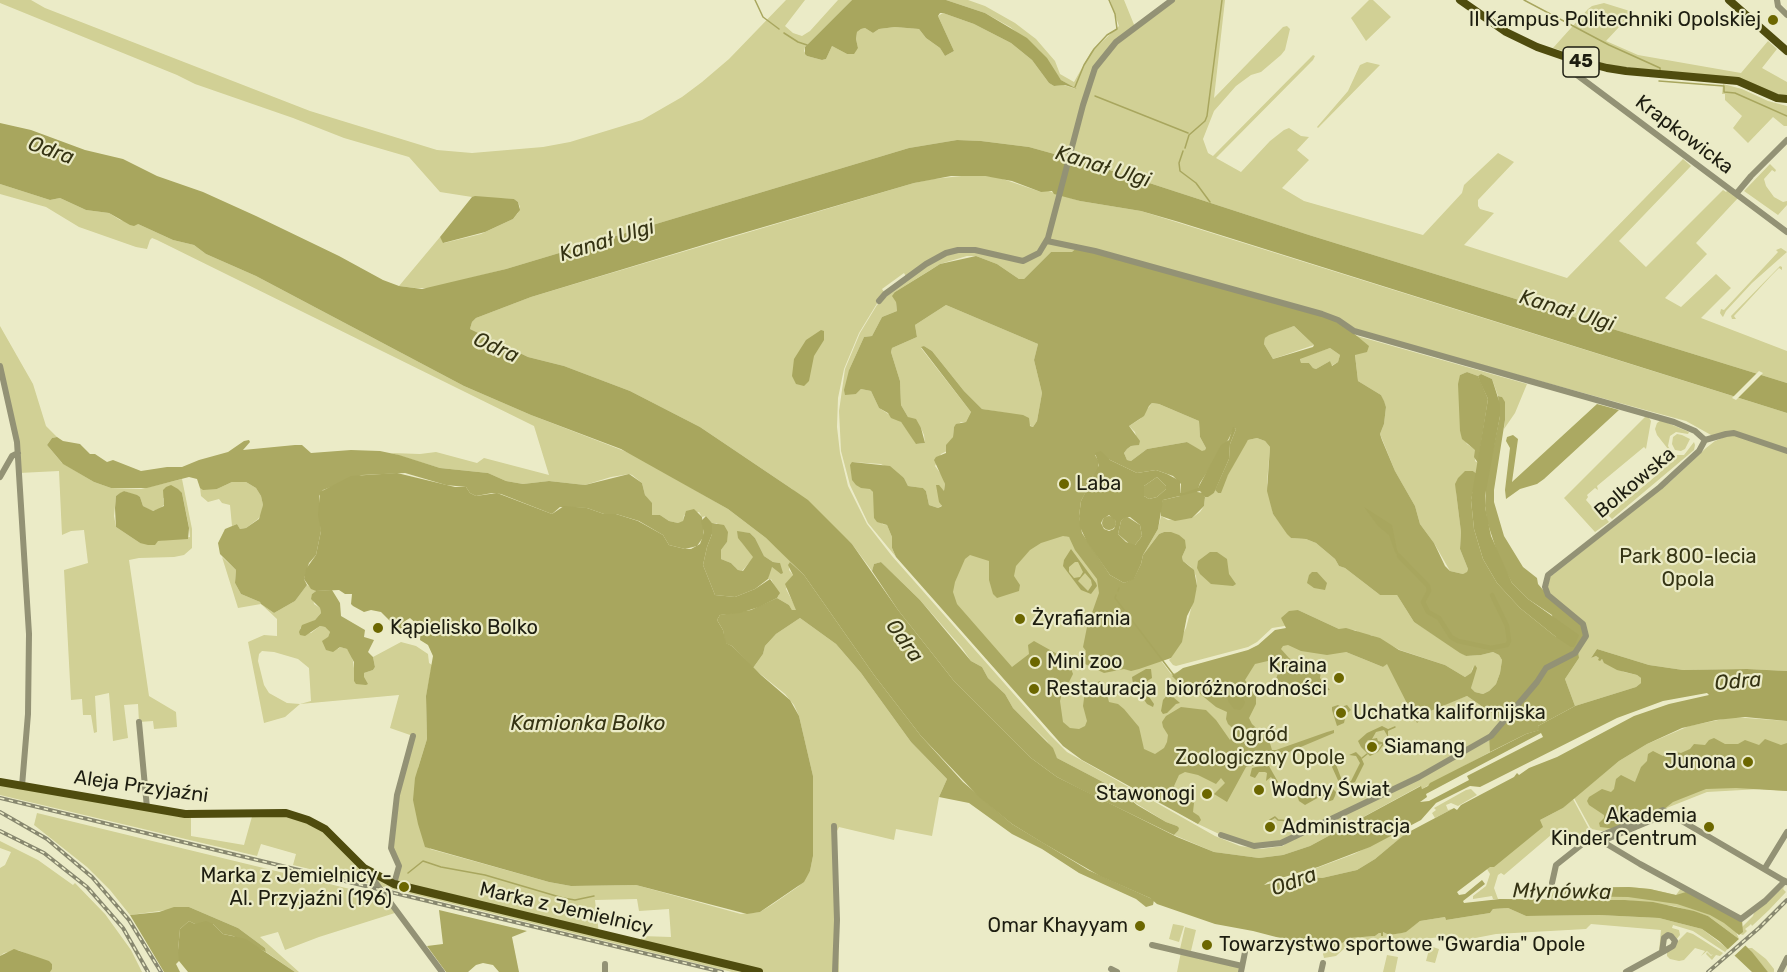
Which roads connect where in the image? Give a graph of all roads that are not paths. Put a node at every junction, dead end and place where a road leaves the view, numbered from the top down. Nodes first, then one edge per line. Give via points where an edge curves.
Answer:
1 (1172, 0) edge
2 (1460, 0) edge
3 (1729, 0) edge
4 (1777, 0) edge
5 (1787, 15) edge
6 (1787, 51) edge
7 (1569, 58) junction
8 (1787, 101) edge
9 (1787, 140) edge
10 (1736, 194) junction
11 (1787, 232) edge
12 (1047, 240) junction
13 (879, 301) dead end
14 (0, 366) edge
15 (1706, 440) junction
16 (1787, 451) edge
17 (18, 453) junction
18 (0, 477) edge
19 (139, 722) dead end
20 (413, 736) dead end
21 (0, 782) edge
22 (19, 786) junction
23 (147, 808) junction
24 (1669, 813) junction
25 (834, 826) dead end
26 (1787, 832) edge
27 (1221, 835) dead end
28 (1766, 868) junction
29 (367, 871) junction
30 (1786, 881) edge
31 (1552, 883) dead end
32 (394, 884) junction
33 (1247, 942) dead end
34 (1152, 945) dead end
35 (1662, 952) dead end
36 (1787, 958) edge
37 (1323, 963) dead end
38 (605, 964) dead end
39 (1241, 969) edge
40 (442, 972) edge
41 (605, 972) edge
42 (759, 972) edge
43 (835, 972) edge
44 (1321, 972) edge
45 (1626, 972) edge
46 (1780, 972) edge

1 - 12 street via 1120,38 1092,76
2 - 7 main road, Krapkowicka / 45 via 1506,32
3 - 6 main road
4 - 5 street
7 - 8 main road, Krapkowicka / 45 via 1607,68 1717,80 1776,102
7 - 10 street, Krapkowicka via 1573,72
9 - 10 street
10 - 11 street, Krapkowicka
12 - 13 street via 1036,255 1023,261 975,250 946,253
12 - 15 street, Bolkowska via 1333,317 1354,331 1656,416 1686,426
14 - 17 street
15 - 16 street via 1730,433
15 - 27 street, Bolkowska via 1660,487 1548,575 1548,595 1583,624 1586,636 1575,653 1546,668 1491,736 1419,777 1281,843 1254,846
17 - 18 street
17 - 22 street via 29,634 28,714
19 - 23 street
20 - 32 street via 397,795 391,848 399,866
21 - 22 main road, Aleja Przyjaźni
22 - 23 main road, Aleja Przyjaźni
23 - 29 main road, Aleja Przyjaźni via 191,815 294,815 325,829
24 - 28 street
24 - 30 street via 1607,839 1606,845 1741,919
24 - 31 street via 1659,811 1585,842 1556,865
25 - 43 street
26 - 28 street
28 - 30 street
29 - 32 main road, Marka z Jemielnicy
29 - 40 street, Aleja Przyjaźni
32 - 42 main road, Marka z Jemielnicy
33 - 39 street
34 - 39 street
35 - 45 street
36 - 46 street
37 - 44 street
38 - 41 street

